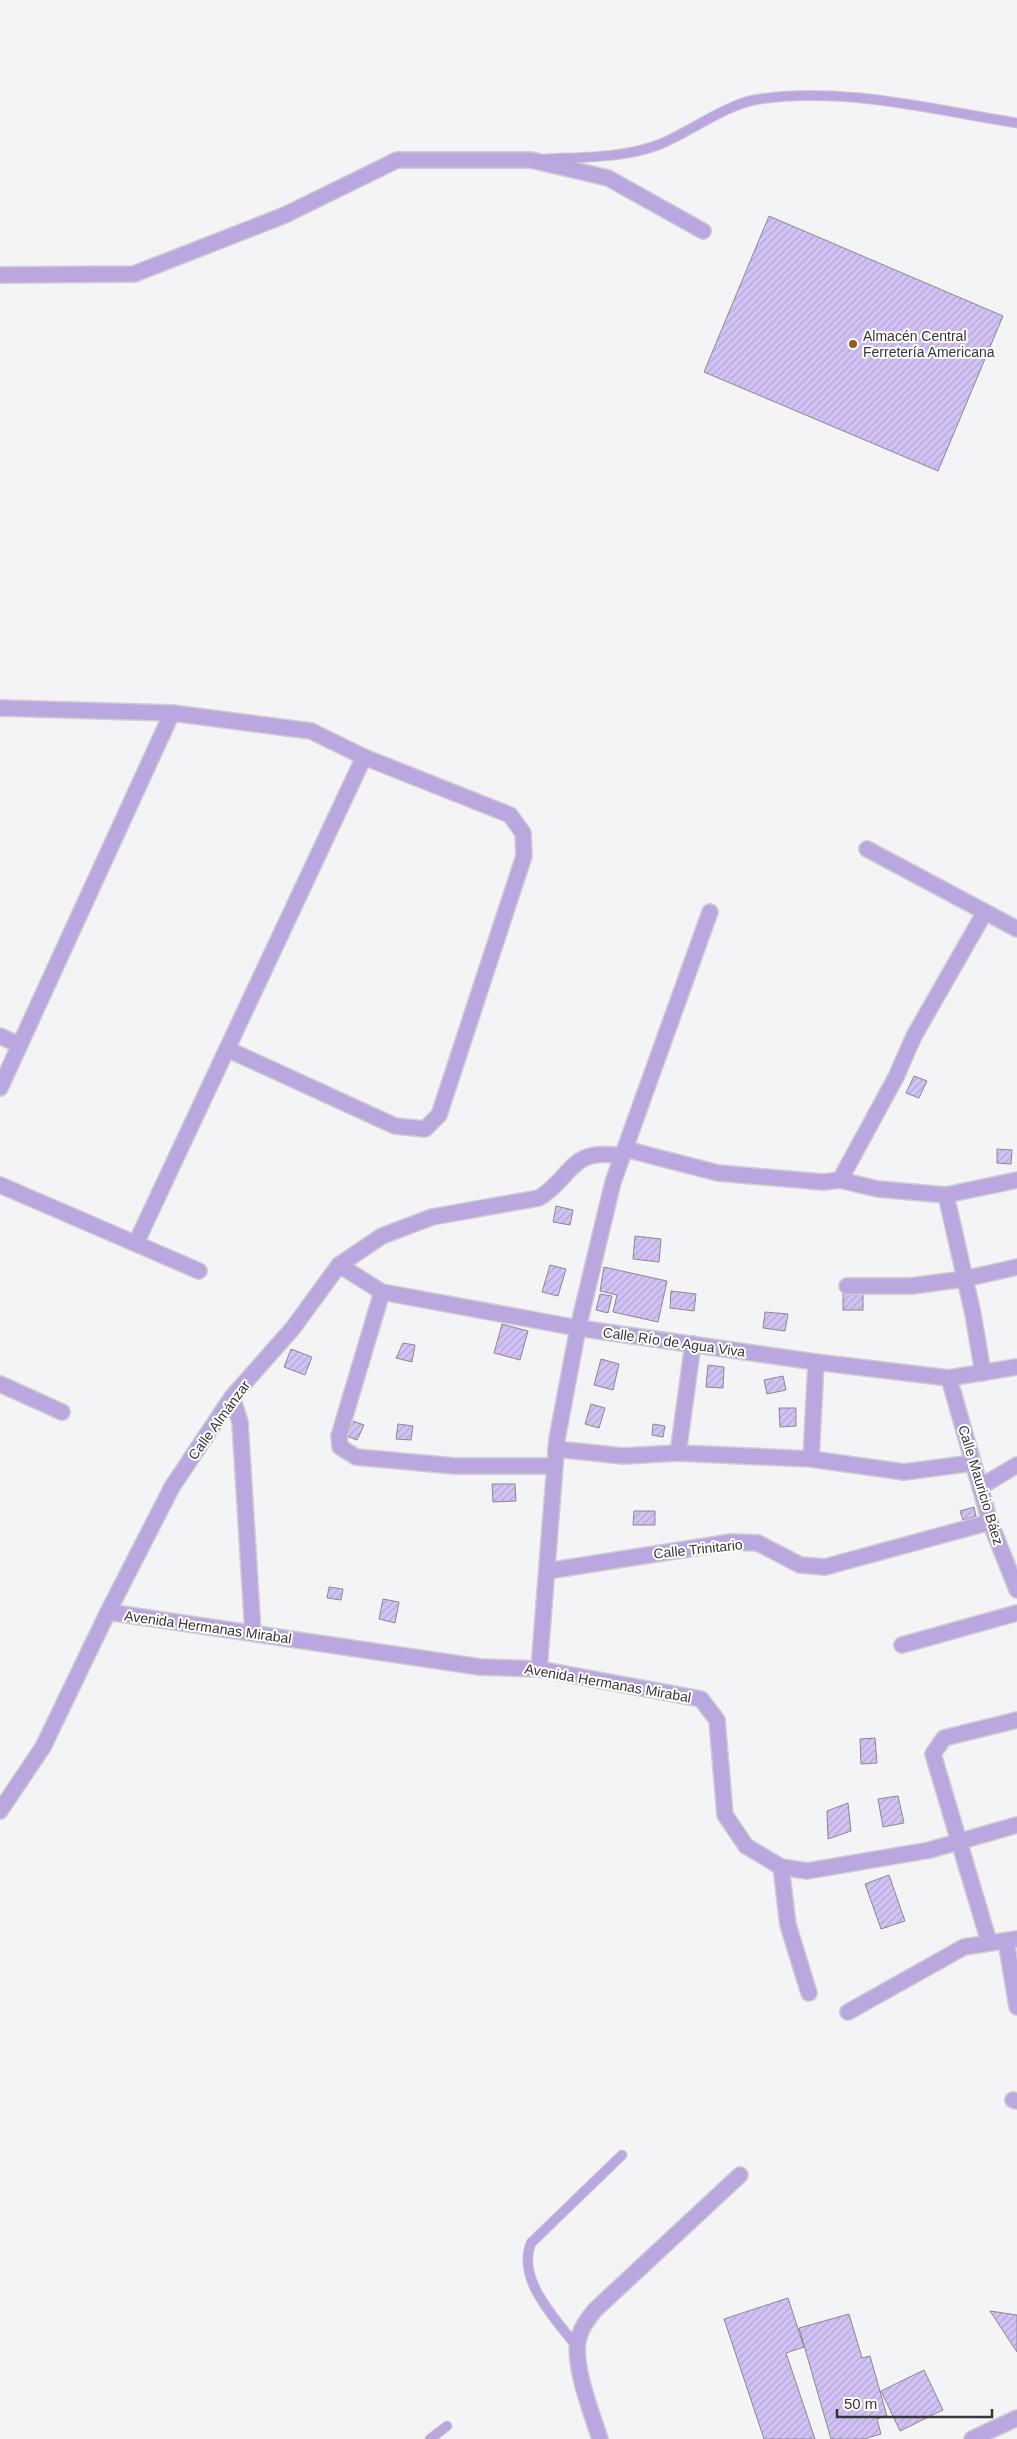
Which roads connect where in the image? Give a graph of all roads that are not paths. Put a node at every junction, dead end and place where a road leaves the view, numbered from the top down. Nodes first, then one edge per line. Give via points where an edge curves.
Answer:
1 (1017, 123) edge
2 (531, 160) junction
3 (703, 231) dead end
4 (0, 275) edge
5 (0, 708) edge
6 (172, 713) junction
7 (364, 757) junction
8 (867, 850) dead end
9 (710, 912) dead end
10 (985, 912) junction
11 (1017, 929) edge
12 (0, 1036) edge
13 (19, 1045) junction
14 (227, 1049) junction
15 (0, 1088) edge
16 (624, 1152) junction
17 (840, 1180) junction
18 (1017, 1180) edge
19 (0, 1185) edge
20 (946, 1195) junction
21 (136, 1243) junction
22 (339, 1265) junction
23 (1017, 1267) edge
24 (199, 1271) dead end
25 (964, 1279) junction
26 (847, 1286) dead end
27 (382, 1292) junction
28 (578, 1328) junction
29 (693, 1344) junction
30 (816, 1362) junction
31 (1017, 1367) edge
32 (983, 1373) junction
33 (949, 1378) junction
34 (0, 1384) edge
35 (232, 1397) junction
36 (62, 1412) dead end
37 (556, 1449) junction
38 (678, 1452) junction
39 (811, 1459) junction
40 (972, 1463) junction
41 (1017, 1465) edge
42 (555, 1466) junction
43 (980, 1487) junction
44 (990, 1522) junction
45 (546, 1571) junction
46 (1017, 1590) edge
47 (108, 1612) junction
48 (1017, 1613) edge
49 (253, 1633) junction
50 (902, 1645) dead end
51 (539, 1669) junction
52 (1017, 1720) edge
53 (0, 1811) edge
54 (1017, 1825) edge
55 (957, 1841) junction
56 (780, 1867) junction
57 (1011, 1940) edge
58 (989, 1942) junction
59 (809, 1993) dead end
60 (1017, 2007) edge
61 (848, 2012) dead end
62 (622, 2155) dead end
63 (740, 2175) dead end
64 (577, 2347) junction
65 (1017, 2418) edge
66 (447, 2426) dead end
67 (430, 2439) edge
68 (600, 2439) edge
69 (972, 2439) edge

1 - 2 lane via 855,98 804,94 752,100 658,145 614,155
2 - 3 street via 608,178
2 - 4 street via 397,160 285,215 134,274
5 - 6 street
6 - 7 street via 311,731
6 - 13 street
7 - 14 street
7 - 14 street via 510,815 524,833 524,856 439,1115 425,1129 395,1126
8 - 10 street
9 - 16 street
10 - 11 street
10 - 17 street via 914,1036 896,1077
12 - 13 street
13 - 15 street
14 - 21 street
16 - 17 street, Calle Almánzar via 718,1173 823,1182
16 - 22 street, Calle Almánzar via 587,1156 570,1166 539,1198 432,1217 382,1236
16 - 28 street via 613,1182
17 - 20 street, Calle Almánzar via 878,1189
18 - 20 street, Calle Almánzar
19 - 21 street
20 - 25 street
21 - 24 street
22 - 27 street, Calle Río de Agua Viva
22 - 35 street, Calle Almánzar via 293,1328
23 - 25 street
25 - 26 street via 911,1286
25 - 32 street
27 - 28 street, Calle Río de Agua Viva
27 - 42 street via 339,1436 340,1447 356,1457 405,1462 455,1466
28 - 29 street, Calle Río de Agua Viva
28 - 37 street
29 - 30 street, Calle Río de Agua Viva
29 - 38 street
30 - 33 street, Calle Río de Agua Viva
30 - 39 street
31 - 32 street, Calle Río de Agua Viva
32 - 33 street, Calle Río de Agua Viva
33 - 40 street, Calle Mauricio Báez
34 - 36 street
35 - 47 street, Calle Almánzar via 172,1487
35 - 49 street via 240,1422
37 - 38 street via 623,1456
37 - 42 street
38 - 39 street
39 - 40 street via 904,1472
40 - 43 street, Calle Mauricio Báez
41 - 43 street
42 - 45 street
43 - 44 street, Calle Mauricio Báez
44 - 45 street, Calle Trinitario via 825,1566 800,1565 758,1544 732,1542
44 - 46 street, Calle Mauricio Báez
45 - 51 street
47 - 49 street, Avenida Hermanas Mirabal
47 - 53 street, Calle Almánzar via 43,1748
48 - 50 street
49 - 51 street, Avenida Hermanas Mirabal via 480,1668
51 - 56 street, Avenida Hermanas Mirabal via 702,1699 717,1720 725,1816 746,1846
52 - 55 street via 944,1738 933,1754
54 - 55 street, Avenida Hermanas Mirabal
55 - 56 street, Avenida Hermanas Mirabal via 930,1850 807,1871
55 - 58 street
56 - 59 street via 788,1925
57 - 58 street
57 - 60 street
58 - 61 street via 964,1947
62 - 64 lane via 531,2243 526,2256 534,2286
63 - 64 street via 595,2310 584,2324
64 - 68 street
65 - 69 street
66 - 67 lane

